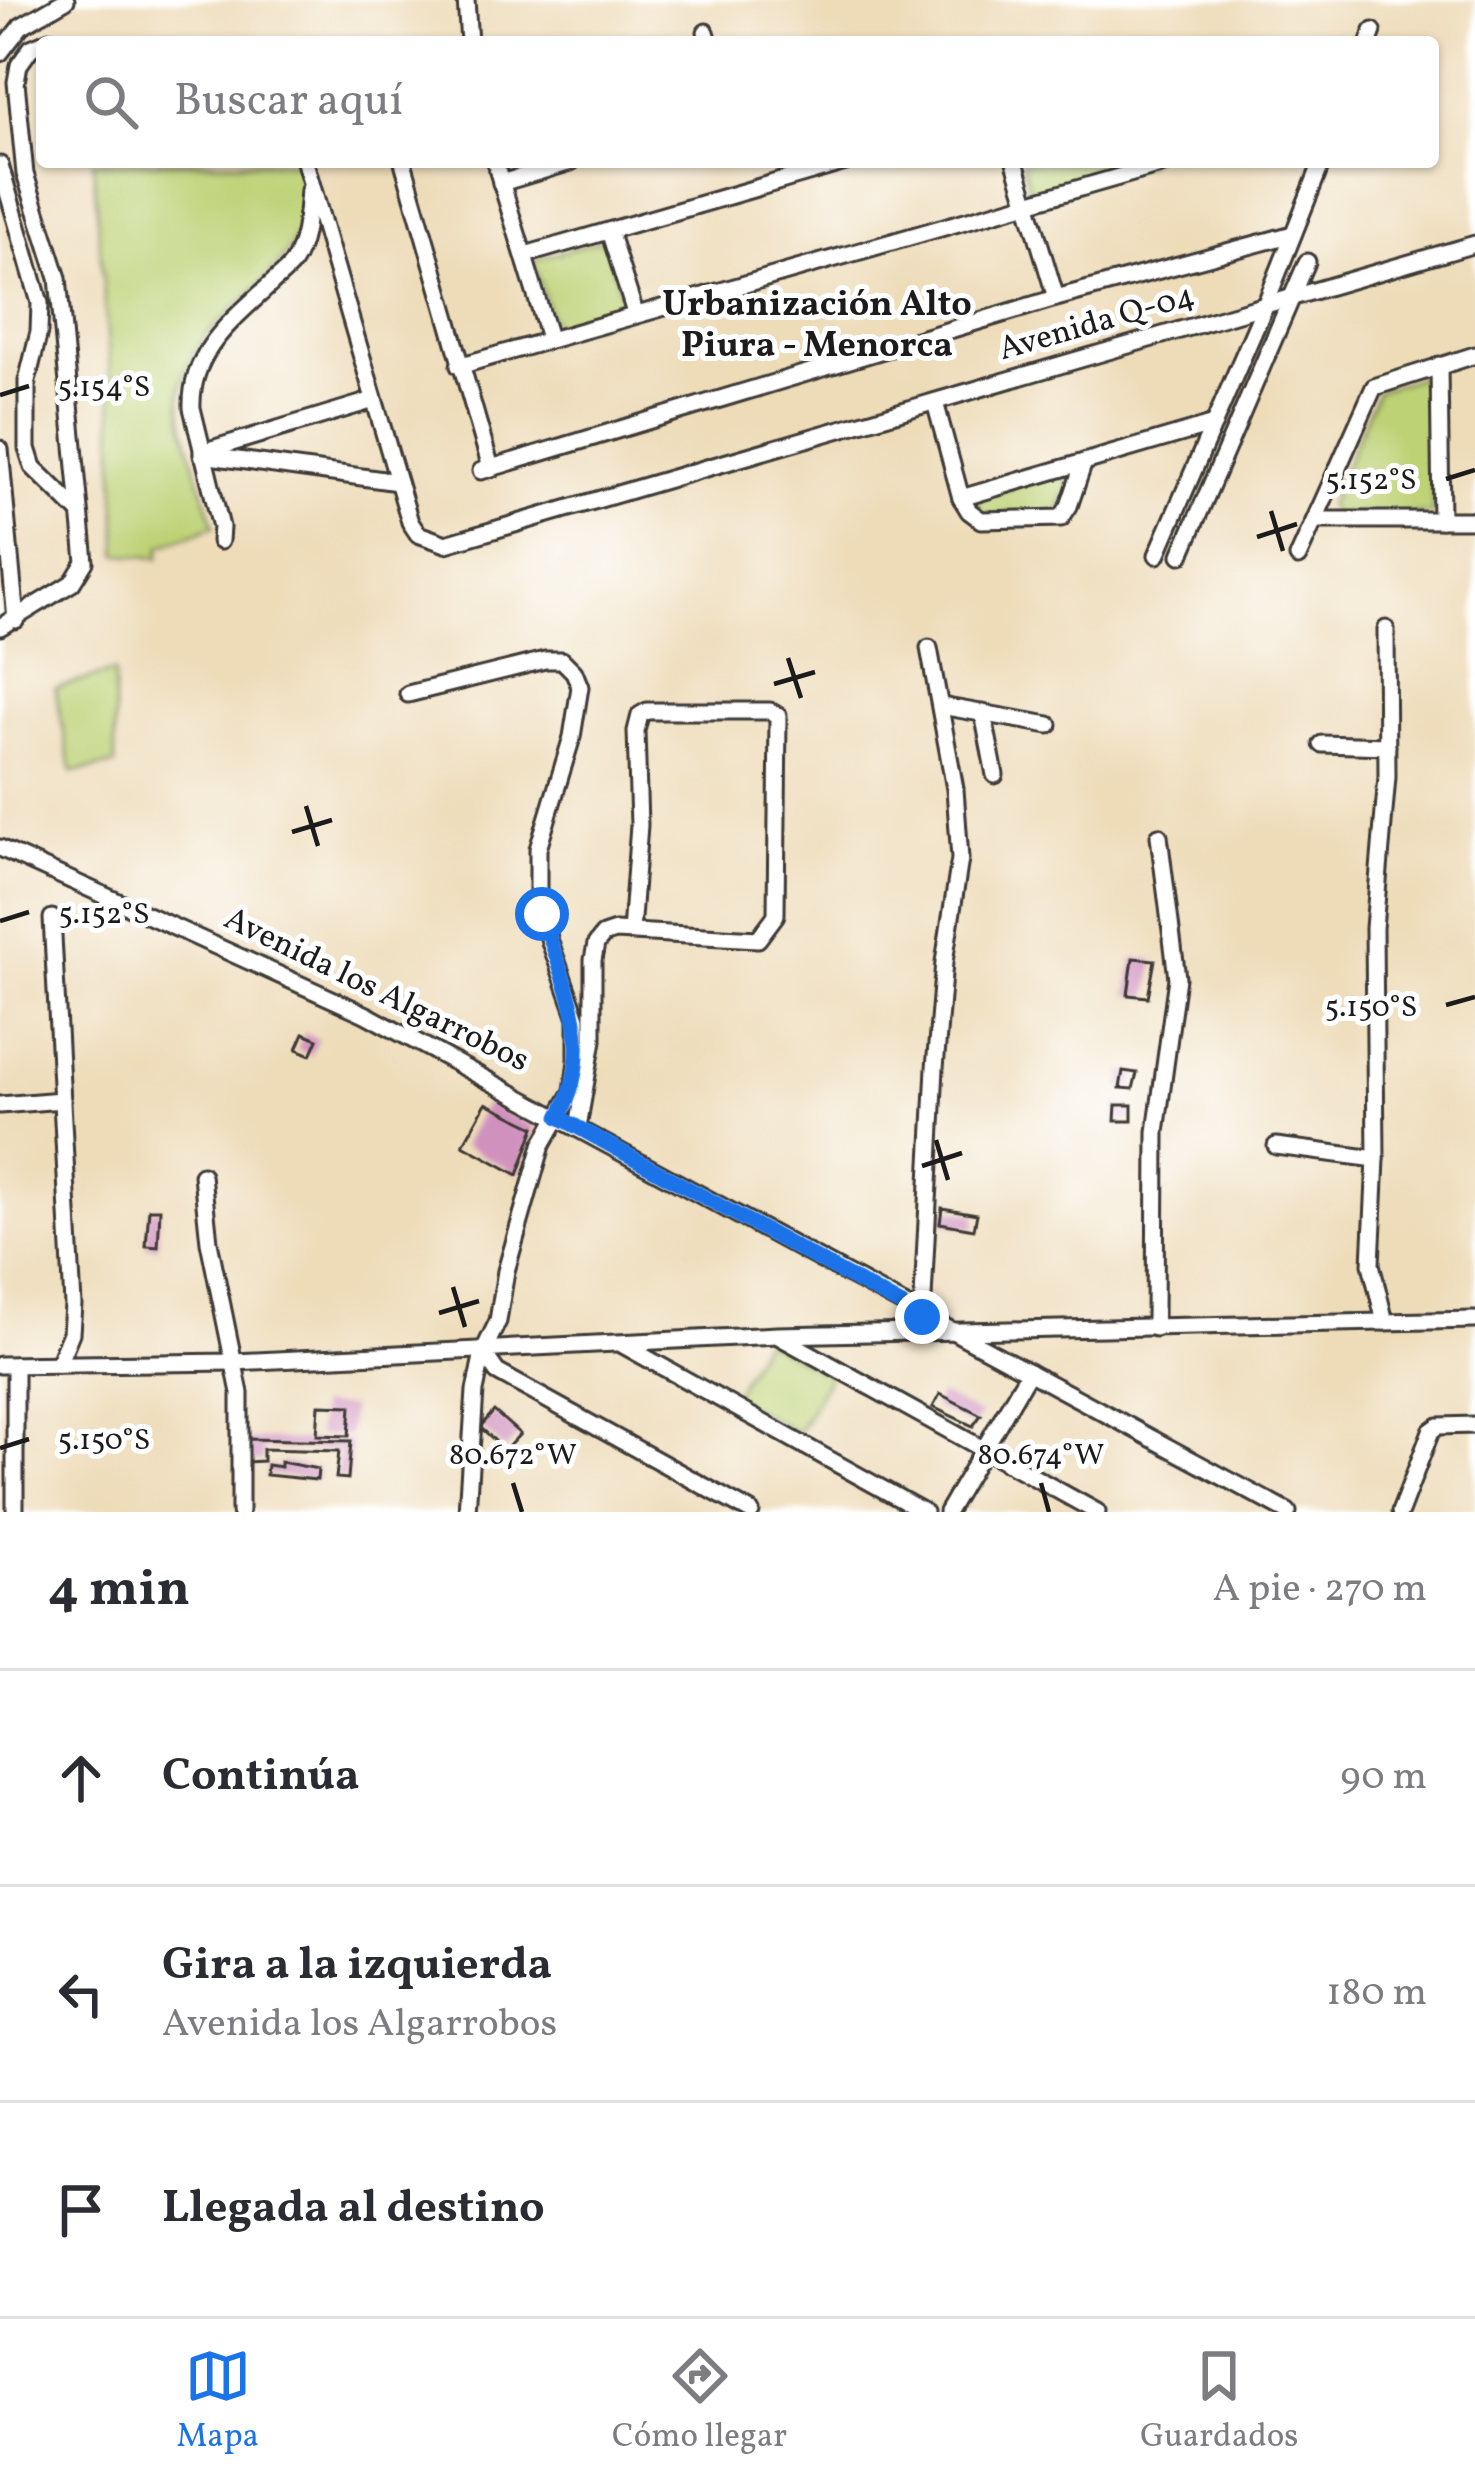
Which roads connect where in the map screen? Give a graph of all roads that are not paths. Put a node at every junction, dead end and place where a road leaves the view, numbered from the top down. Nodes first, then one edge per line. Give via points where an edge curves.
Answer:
1 (66, 0) edge
2 (466, 0) edge
3 (469, 36) edge
4 (36, 46) edge
5 (0, 53) edge
6 (0, 165) edge
7 (307, 168) edge
8 (406, 168) edge
9 (497, 168) edge
10 (550, 168) edge
11 (825, 168) edge
12 (1017, 168) edge
13 (1149, 168) edge
14 (1320, 168) edge
15 (310, 181) junction
16 (501, 182) junction
17 (1027, 202) junction
18 (610, 231) junction
19 (1293, 234) junction
20 (1475, 244) edge
21 (525, 255) junction
22 (1307, 262) dead end
23 (1056, 298) junction
24 (1292, 298) junction
25 (1264, 308) junction
26 (635, 314) junction
27 (549, 338) junction
28 (1475, 355) edge
29 (1439, 365) junction
30 (459, 366) junction
31 (374, 400) junction
32 (935, 402) junction
33 (1214, 424) junction
34 (0, 449) edge
35 (202, 454) junction
36 (1084, 462) junction
37 (398, 482) junction
38 (961, 498) junction
39 (80, 513) junction
40 (1315, 520) junction
41 (1441, 520) junction
42 (1475, 520) edge
43 (220, 541) dead end
44 (1157, 555) dead end
45 (1181, 555) dead end
46 (1298, 557) dead end
47 (8, 624) edge
48 (1386, 629) dead end
49 (929, 648) dead end
50 (408, 694) dead end
51 (941, 706) junction
52 (983, 713) junction
53 (1049, 724) dead end
54 (1322, 744) dead end
55 (1387, 746) junction
56 (995, 775) dead end
57 (1159, 836) dead end
58 (0, 848) edge
59 (52, 918) dead end
60 (631, 932) junction
61 (62, 1100) junction
62 (0, 1105) edge
63 (559, 1117) junction
64 (578, 1127) junction
65 (1276, 1146) dead end
66 (1376, 1159) junction
67 (202, 1175) dead end
68 (922, 1317) junction
69 (1475, 1320) edge
70 (1385, 1322) junction
71 (1155, 1328) junction
72 (956, 1332) junction
73 (777, 1335) junction
74 (623, 1345) junction
75 (483, 1352) junction
76 (235, 1362) junction
77 (58, 1364) junction
78 (8, 1365) edge
79 (1029, 1372) junction
80 (1475, 1425) edge
81 (985, 1450) junction
82 (15, 1512) edge
83 (240, 1512) edge
84 (467, 1512) edge
85 (751, 1512) edge
86 (924, 1512) edge
87 (947, 1512) edge
88 (1097, 1512) edge
89 (1288, 1512) edge
90 (1400, 1512) edge

1 - 5 street via 21,26
2 - 3 street
4 - 39 street via 16,82 25,174 58,278
6 - 39 street via 40,303 27,448 33,467
7 - 15 street
8 - 30 street
9 - 16 street
10 - 16 street
11 - 18 street
12 - 17 street
13 - 17 street
14 - 19 street
15 - 31 street
15 - 35 street via 292,264 217,335 198,365 191,388
16 - 21 street
17 - 23 street
17 - 26 street
18 - 21 street
18 - 26 street
19 - 23 street, Avenida Q-04
19 - 25 street
20 - 24 street, Avenida Q-04
21 - 27 street
22 - 24 street
23 - 30 street, Avenida Q-04 via 486,470
24 - 25 street, Avenida Q-04
24 - 45 street
25 - 32 street, Avenida Q-04
25 - 33 street
26 - 27 street
27 - 30 street
28 - 29 street
29 - 40 street via 1374,387
29 - 41 street
31 - 35 street
31 - 37 street
32 - 37 street, Avenida Q-04 via 459,542 418,534
32 - 38 street
33 - 36 street
33 - 44 street
34 - 47 street
35 - 37 street
35 - 43 street
36 - 38 street
36 - 38 street via 1061,518 981,520
39 - 47 street via 85,562 72,583
40 - 41 street
40 - 46 street
41 - 42 street
48 - 55 street
49 - 51 street
50 - 63 street via 544,660 562,660 580,687 538,850 542,914 577,1018 573,1091
51 - 52 street
51 - 68 street via 960,859 935,1067
52 - 53 street
52 - 56 street
54 - 55 street
55 - 66 street via 1374,928
57 - 71 street via 1177,979 1156,1132
58 - 63 street, Avenida los Algarrobos via 365,1014
59 - 61 street
60 - 60 street via 758,939 766,932 776,915 778,716 640,715
60 - 64 street via 603,934 596,944 593,1040
61 - 62 street
61 - 77 street via 73,1305
63 - 64 street, Avenida los Algarrobos
63 - 75 street via 542,1145
64 - 68 street, Avenida los Algarrobos
65 - 66 street
66 - 70 street via 1371,1264
67 - 76 street
68 - 72 street, Avenida los Algarrobos
69 - 70 street
70 - 71 street
71 - 72 street
72 - 73 street
72 - 79 street, Avenida los Algarrobos
73 - 74 street
73 - 81 street
74 - 75 street
74 - 86 street
75 - 76 street
75 - 84 street
75 - 85 street via 497,1372
76 - 77 street
76 - 83 street
77 - 78 street
78 - 82 street
79 - 81 street
79 - 89 street, Avenida los Algarrobos
80 - 90 street via 1430,1431
81 - 87 street
81 - 88 street

